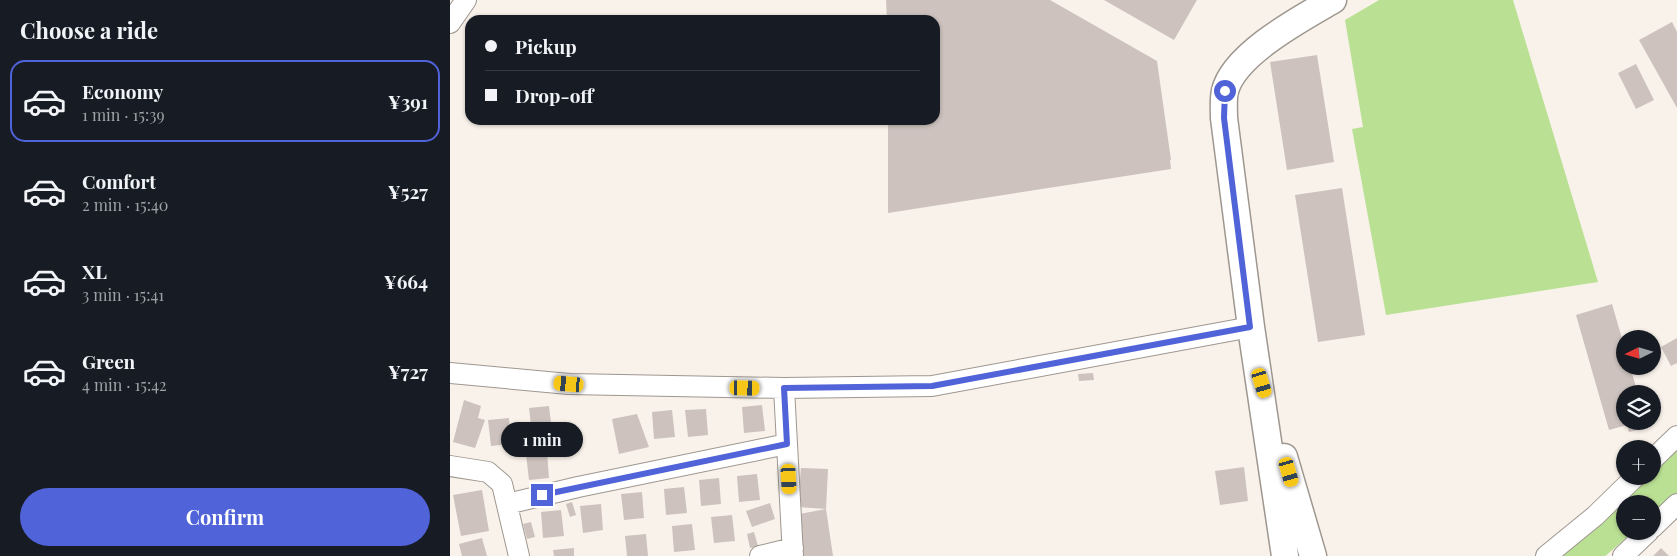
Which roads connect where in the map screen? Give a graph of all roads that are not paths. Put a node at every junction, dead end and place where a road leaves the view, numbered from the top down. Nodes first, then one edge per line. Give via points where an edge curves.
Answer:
1 (466, 0) edge
2 (1333, 0) edge
3 (450, 23) edge
4 (1250, 327) junction
5 (1256, 366) junction
6 (450, 373) edge
7 (784, 388) junction
8 (1677, 436) edge
9 (787, 444) junction
10 (1661, 451) edge
11 (450, 466) edge
12 (1627, 485) edge
13 (507, 504) junction
14 (1677, 504) edge
15 (1661, 519) edge
16 (1640, 540) edge
17 (793, 552) edge
18 (519, 556) edge
19 (760, 556) edge
20 (1286, 556) edge
21 (1313, 556) edge
22 (1546, 556) edge
23 (1623, 556) edge

1 - 3 street
2 - 4 street via 1254,52 1236,69 1225,91 1224,118
4 - 5 street
4 - 7 street via 932,386
5 - 20 street
5 - 21 street
6 - 7 street via 569,384
7 - 9 street
8 - 10 street
9 - 13 street
9 - 17 street
11 - 13 street via 488,472 502,484
12 - 22 street
13 - 18 street
14 - 15 street
16 - 23 street
17 - 19 street

